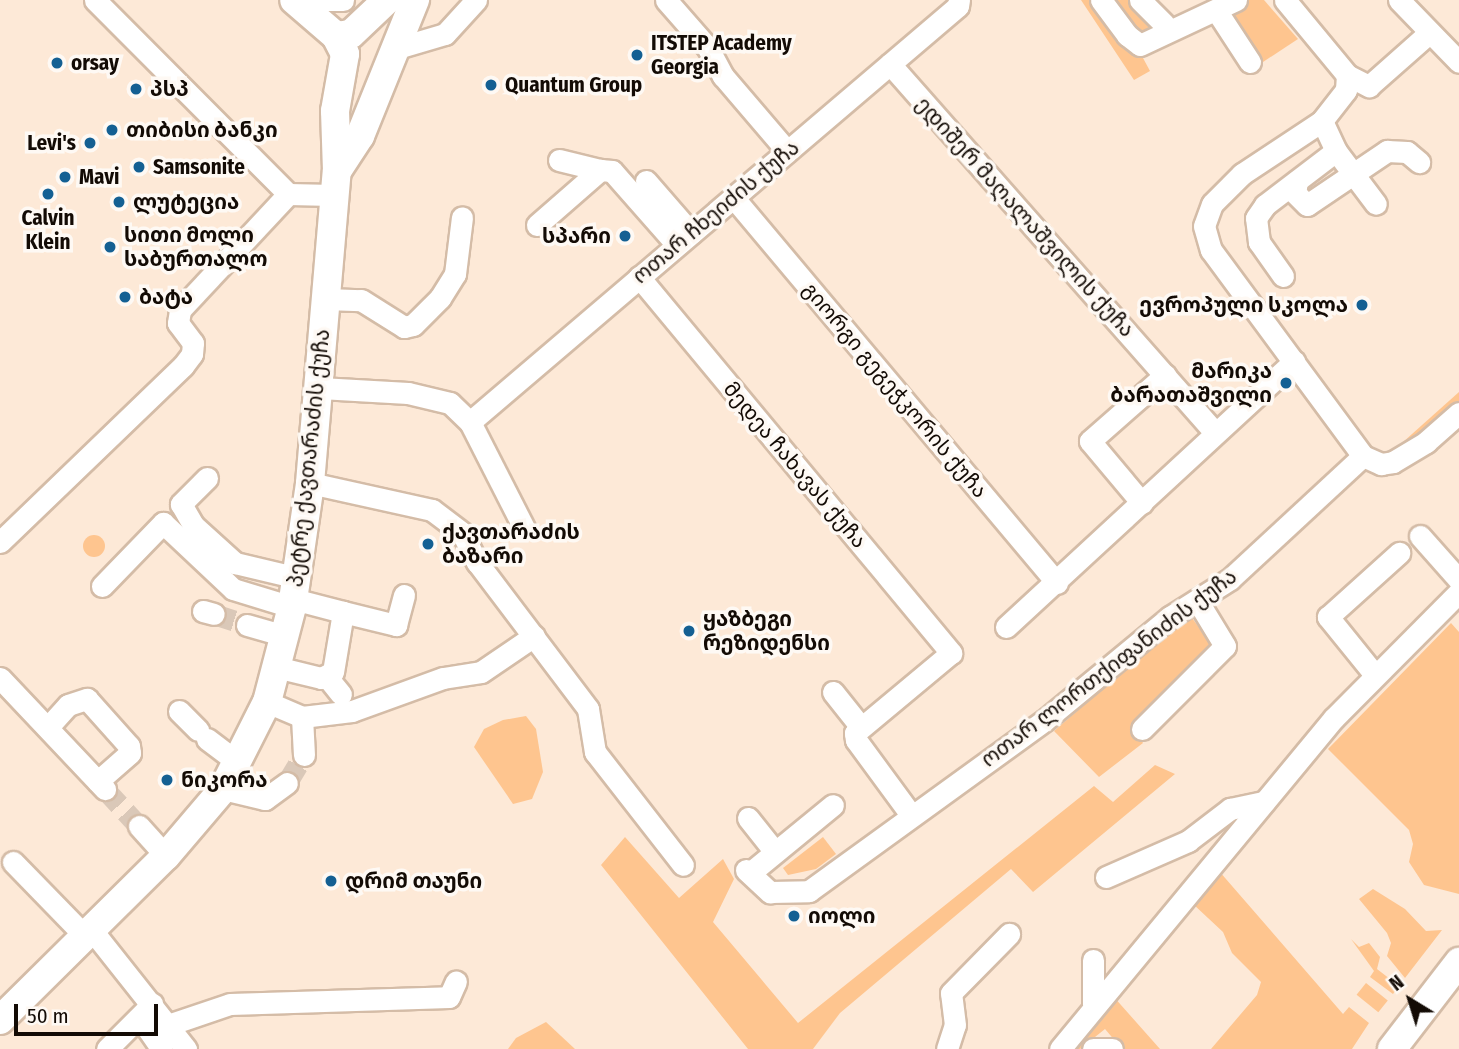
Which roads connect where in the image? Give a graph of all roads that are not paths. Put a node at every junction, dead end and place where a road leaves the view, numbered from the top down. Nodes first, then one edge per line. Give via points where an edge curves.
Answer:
1 (95, 0) edge
2 (294, 0) edge
3 (320, 0) edge
4 (343, 0) edge
5 (387, 0) edge
6 (415, 0) edge
7 (476, 0) edge
8 (666, 0) edge
9 (959, 0) edge
10 (1101, 0) edge
11 (1140, 0) edge
12 (1236, 0) edge
13 (1285, 0) edge
14 (1399, 0) edge
15 (1216, 10) junction
16 (1164, 24) dead end
17 (1430, 32) junction
18 (336, 36) junction
19 (394, 48) junction
20 (1456, 52) edge
21 (1250, 62) dead end
22 (890, 64) junction
23 (1347, 75) junction
24 (1322, 121) junction
25 (787, 151) junction
26 (1336, 151) junction
27 (559, 160) dead end
28 (1419, 162) dead end
29 (600, 170) junction
30 (1353, 174) junction
31 (646, 181) dead end
32 (1297, 181) junction
33 (335, 183) junction
34 (288, 194) junction
35 (733, 197) junction
36 (1376, 204) dead end
37 (462, 216) dead end
38 (537, 225) dead end
39 (684, 239) junction
40 (1283, 276) dead end
41 (639, 278) junction
42 (325, 299) junction
43 (1294, 361) junction
44 (1165, 375) junction
45 (320, 388) junction
46 (1459, 414) edge
47 (470, 422) junction
48 (1215, 433) junction
49 (1363, 456) junction
50 (207, 478) dead end
51 (310, 483) junction
52 (1142, 503) junction
53 (524, 528) dead end
54 (1420, 536) dead end
55 (0, 542) edge
56 (1399, 553) dead end
57 (1459, 580) edge
58 (1057, 583) junction
59 (102, 586) dead end
60 (1459, 592) edge
61 (294, 595) junction
62 (404, 595) dead end
63 (1197, 600) junction
64 (343, 612) junction
65 (247, 625) tunnel mouth
66 (1006, 627) dead end
67 (285, 636) junction
68 (534, 636) junction
69 (276, 667) junction
70 (1375, 675) junction
71 (327, 677) junction
72 (0, 678) edge
73 (833, 692) dead end
74 (341, 694) dead end
75 (267, 702) junction
76 (179, 710) dead end
77 (302, 717) junction
78 (49, 726) junction
79 (860, 726) junction
80 (1142, 729) dead end
81 (304, 755) tunnel mouth
82 (239, 763) junction
83 (287, 783) tunnel mouth
84 (222, 789) junction
85 (1264, 802) junction
86 (833, 805) dead end
87 (911, 815) junction
88 (748, 818) dead end
89 (139, 826) tunnel mouth
90 (775, 852) junction
91 (166, 856) junction
92 (13, 862) dead end
93 (683, 865) dead end
94 (1106, 877) dead end
95 (88, 933) junction
96 (1010, 934) dead end
97 (1093, 960) dead end
98 (1459, 962) edge
99 (456, 981) dead end
100 (1093, 1004) junction
101 (146, 1011) junction
102 (0, 1020) edge
103 (168, 1025) junction
104 (107, 1049) edge
105 (162, 1049) edge
106 (186, 1049) edge
107 (947, 1049) edge
108 (1060, 1049) edge
109 (1093, 1049) edge
110 (1112, 1049) edge
111 (1392, 1049) edge

1 - 34 street
2 - 18 main road
3 - 4 street
5 - 18 main road via 351,34
6 - 19 main road, პეტრე ქავთარაძის ქუჩა
7 - 19 street via 444,34
8 - 25 street
9 - 22 street, ოთარ ჩხეიძის ქუჩა via 958,6
10 - 15 street via 1140,45
11 - 16 street
12 - 15 street
13 - 23 street
14 - 17 street
15 - 21 street
17 - 20 street
17 - 23 street via 1369,86
18 - 33 main road, პეტრე ქავთარაძის ქუჩა via 345,51 335,111
19 - 33 main road, პეტრე ქავთარაძის ქუჩა via 360,136
22 - 25 street, ოთარ ჩხეიძის ქუჩა
22 - 44 street, ედიშერ მაღალაშვილის ქუჩა
23 - 24 street via 1342,97
24 - 26 street
24 - 43 street via 1242,174 1212,204 1205,226 1211,250
25 - 35 street, ოთარ ჩხეიძის ქუჩა
26 - 30 street
26 - 32 street
27 - 29 street
28 - 30 street via 1407,152 1387,151
29 - 38 street
29 - 39 street via 619,177
30 - 32 street via 1307,205 1295,193
30 - 36 street
31 - 39 street
32 - 40 street via 1265,205 1256,218 1259,242
33 - 34 street
33 - 42 main road, პეტრე ქავთარაძის ქუჩა
34 - 55 street via 180,310 178,323 193,343 183,366
35 - 39 street, ოთარ ჩხეიძის ქუჩა
35 - 58 street, გიორგი გეგეჭკორის ქუჩა
37 - 42 street via 455,274 440,298 413,325 404,327 361,300
39 - 41 street, ოთარ ჩხეიძის ქუჩა
41 - 47 street, ოთარ ჩხეიძის ქუჩა
41 - 79 street, მედეა ჩახავას ქუჩა via 951,653
42 - 45 main road, პეტრე ქავთარაძის ქუჩა
43 - 48 street
43 - 49 street
44 - 48 street, ედიშერ მაღალაშვილის ქუჩა
44 - 52 street via 1090,440
45 - 47 street via 408,393 450,403
45 - 51 main road, პეტრე ქავთარაძის ქუჩა
46 - 49 street via 1408,455 1381,464
47 - 53 street
48 - 52 street
49 - 63 street, ოთარ ლორთქიფანიძის ქუჩა via 1230,579
50 - 61 street via 181,504 193,525 235,564
51 - 61 main road, პეტრე ქავთარაძის ქუჩა
51 - 68 street via 432,510 446,518 462,533 477,562
52 - 58 street
54 - 57 street
56 - 70 street via 1328,617
58 - 66 street
59 - 61 street via 163,523 233,589
60 - 70 street
61 - 64 street
61 - 67 main road, პეტრე ქავთარაძის ქუჩა
62 - 64 street via 396,625
63 - 80 street via 1225,646
63 - 87 street, ოთარ ლორთქიფანიძის ქუჩა via 1045,720
64 - 71 street via 333,672
65 - 67 street
67 - 69 main road, პეტრე ქავთარაძის ქუჩა
68 - 77 street via 481,673 443,678 352,710
68 - 93 street via 588,709 595,752
69 - 71 street
69 - 75 main road, პეტრე ქავთარაძის ქუჩა
70 - 85 street
71 - 74 street
72 - 78 street
73 - 79 street
75 - 77 street
75 - 82 main road, პეტრე ქავთარაძის ქუჩა
76 - 82 street
77 - 81 street
78 - 78 street via 101,785 132,749 87,699 68,705
79 - 87 street via 856,740
82 - 84 main road, პეტრე ქავთარაძის ქუჩა
83 - 84 street via 265,799
84 - 91 main road, პეტრე ქავთარაძის ქუჩა
85 - 94 street via 1230,808 1188,841
85 - 100 street
86 - 90 street
87 - 90 street, ოთარ ლორთქიფანიძის ქუჩა via 809,891 770,892 748,872
88 - 90 street
89 - 91 street
91 - 95 main road, პეტრე ქავთარაძის ქუჩა
92 - 95 street
95 - 101 street
95 - 102 main road, პეტრე ქავთარაძის ქუჩა
96 - 107 street via 951,993 955,1025
97 - 100 street
98 - 111 main road
99 - 103 street via 449,997 230,1004
100 - 108 street
101 - 103 street
101 - 104 street
101 - 105 street
103 - 106 street
109 - 110 street

